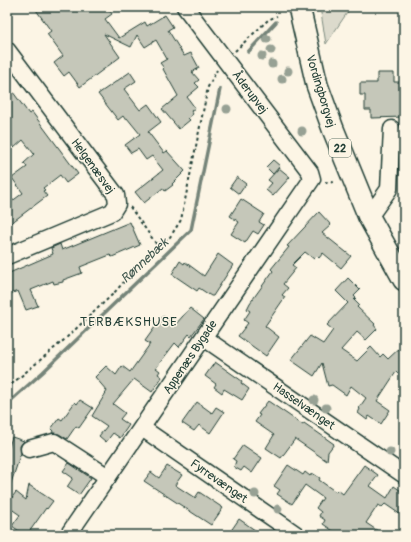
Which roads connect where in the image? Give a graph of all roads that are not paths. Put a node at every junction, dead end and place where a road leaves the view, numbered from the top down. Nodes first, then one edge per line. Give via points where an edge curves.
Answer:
1 (185, 7) edge
2 (299, 7) edge
3 (7, 50) edge
4 (392, 129) dead end
5 (312, 179) joint
6 (369, 217) junction
7 (7, 256) edge
8 (404, 280) edge
9 (204, 338) junction
10 (142, 428) junction
11 (29, 449) dead end
12 (404, 475) edge
13 (108, 477) junction
14 (68, 535) edge
15 (296, 535) edge

1 - 5 street, Åderupvej via 310,172
2 - 6 main road, Vordingborgvej / 22 via 317,85
3 - 7 street, Helgenæsvej via 116,195 117,202 112,212
4 - 6 street via 389,189
5 - 9 street, Appenæs Bygade
6 - 8 main road, Vordingborgvej / 22
9 - 10 street, Appenæs Bygade
9 - 12 street, Hasselvænget
10 - 13 street, Appenæs Bygade
10 - 15 street, Fyrrevænget
11 - 13 street via 54,442
13 - 14 street, Appenæs Bygade

